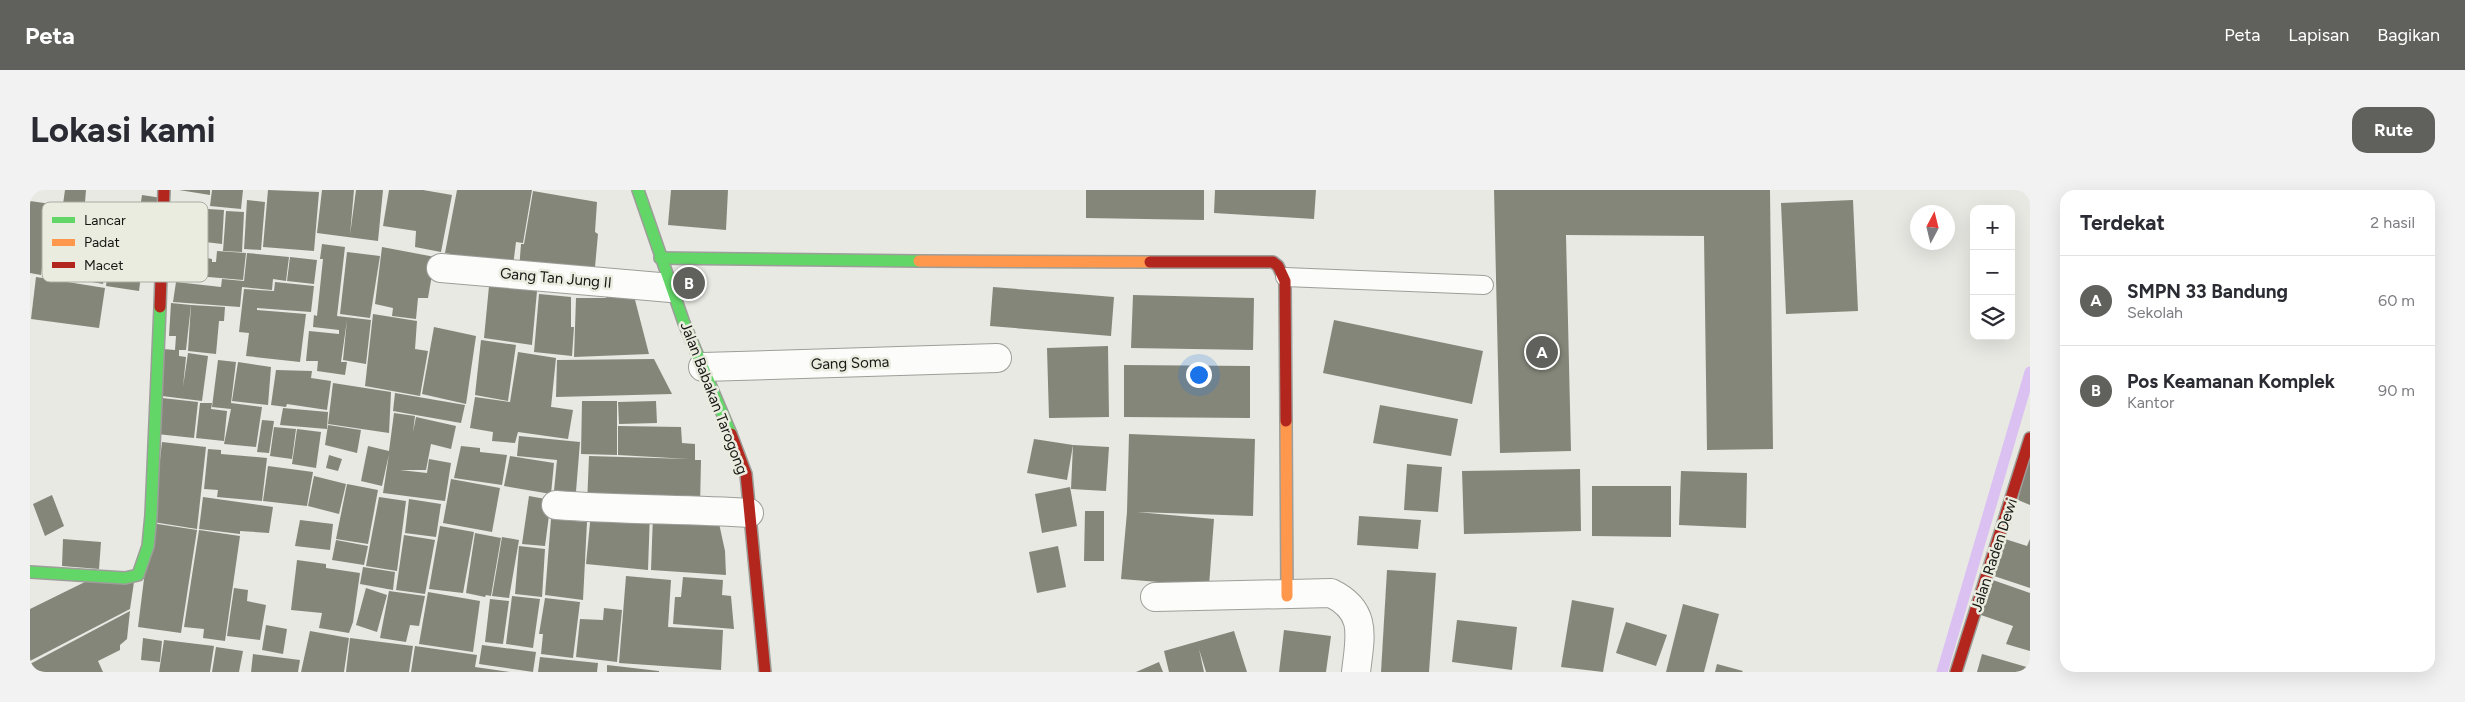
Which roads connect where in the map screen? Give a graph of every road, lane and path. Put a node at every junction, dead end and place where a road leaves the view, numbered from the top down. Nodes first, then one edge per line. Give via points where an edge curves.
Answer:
1 (638, 190) edge
2 (660, 258) junction
3 (441, 268) dead end
4 (1284, 277) junction
5 (161, 282) edge
6 (1484, 285) dead end
7 (671, 288) junction
8 (997, 358) dead end
9 (703, 368) junction
10 (2030, 438) edge
11 (556, 505) dead end
12 (749, 513) junction
13 (30, 572) edge
14 (1287, 596) junction
15 (1155, 597) dead end
16 (765, 672) edge
17 (1356, 672) edge
18 (1956, 672) edge

1 - 2 street, Jalan Babakan Tarogong
2 - 4 street via 1266,260 1278,266
2 - 7 street, Jalan Babakan Tarogong
3 - 7 street, Gang Tan Jung II
4 - 6 lane
4 - 14 street
5 - 13 street via 150,526 145,561 138,575 125,578
7 - 9 street, Jalan Babakan Tarogong
8 - 9 street, Gang Soma
9 - 12 street, Jalan Babakan Tarogong via 746,474
10 - 18 street, Jalan Raden Dewi
11 - 12 street via 612,510 662,508
12 - 16 street, Jalan Babakan Tarogong
14 - 15 street
14 - 17 street via 1331,594 1353,609 1361,633

